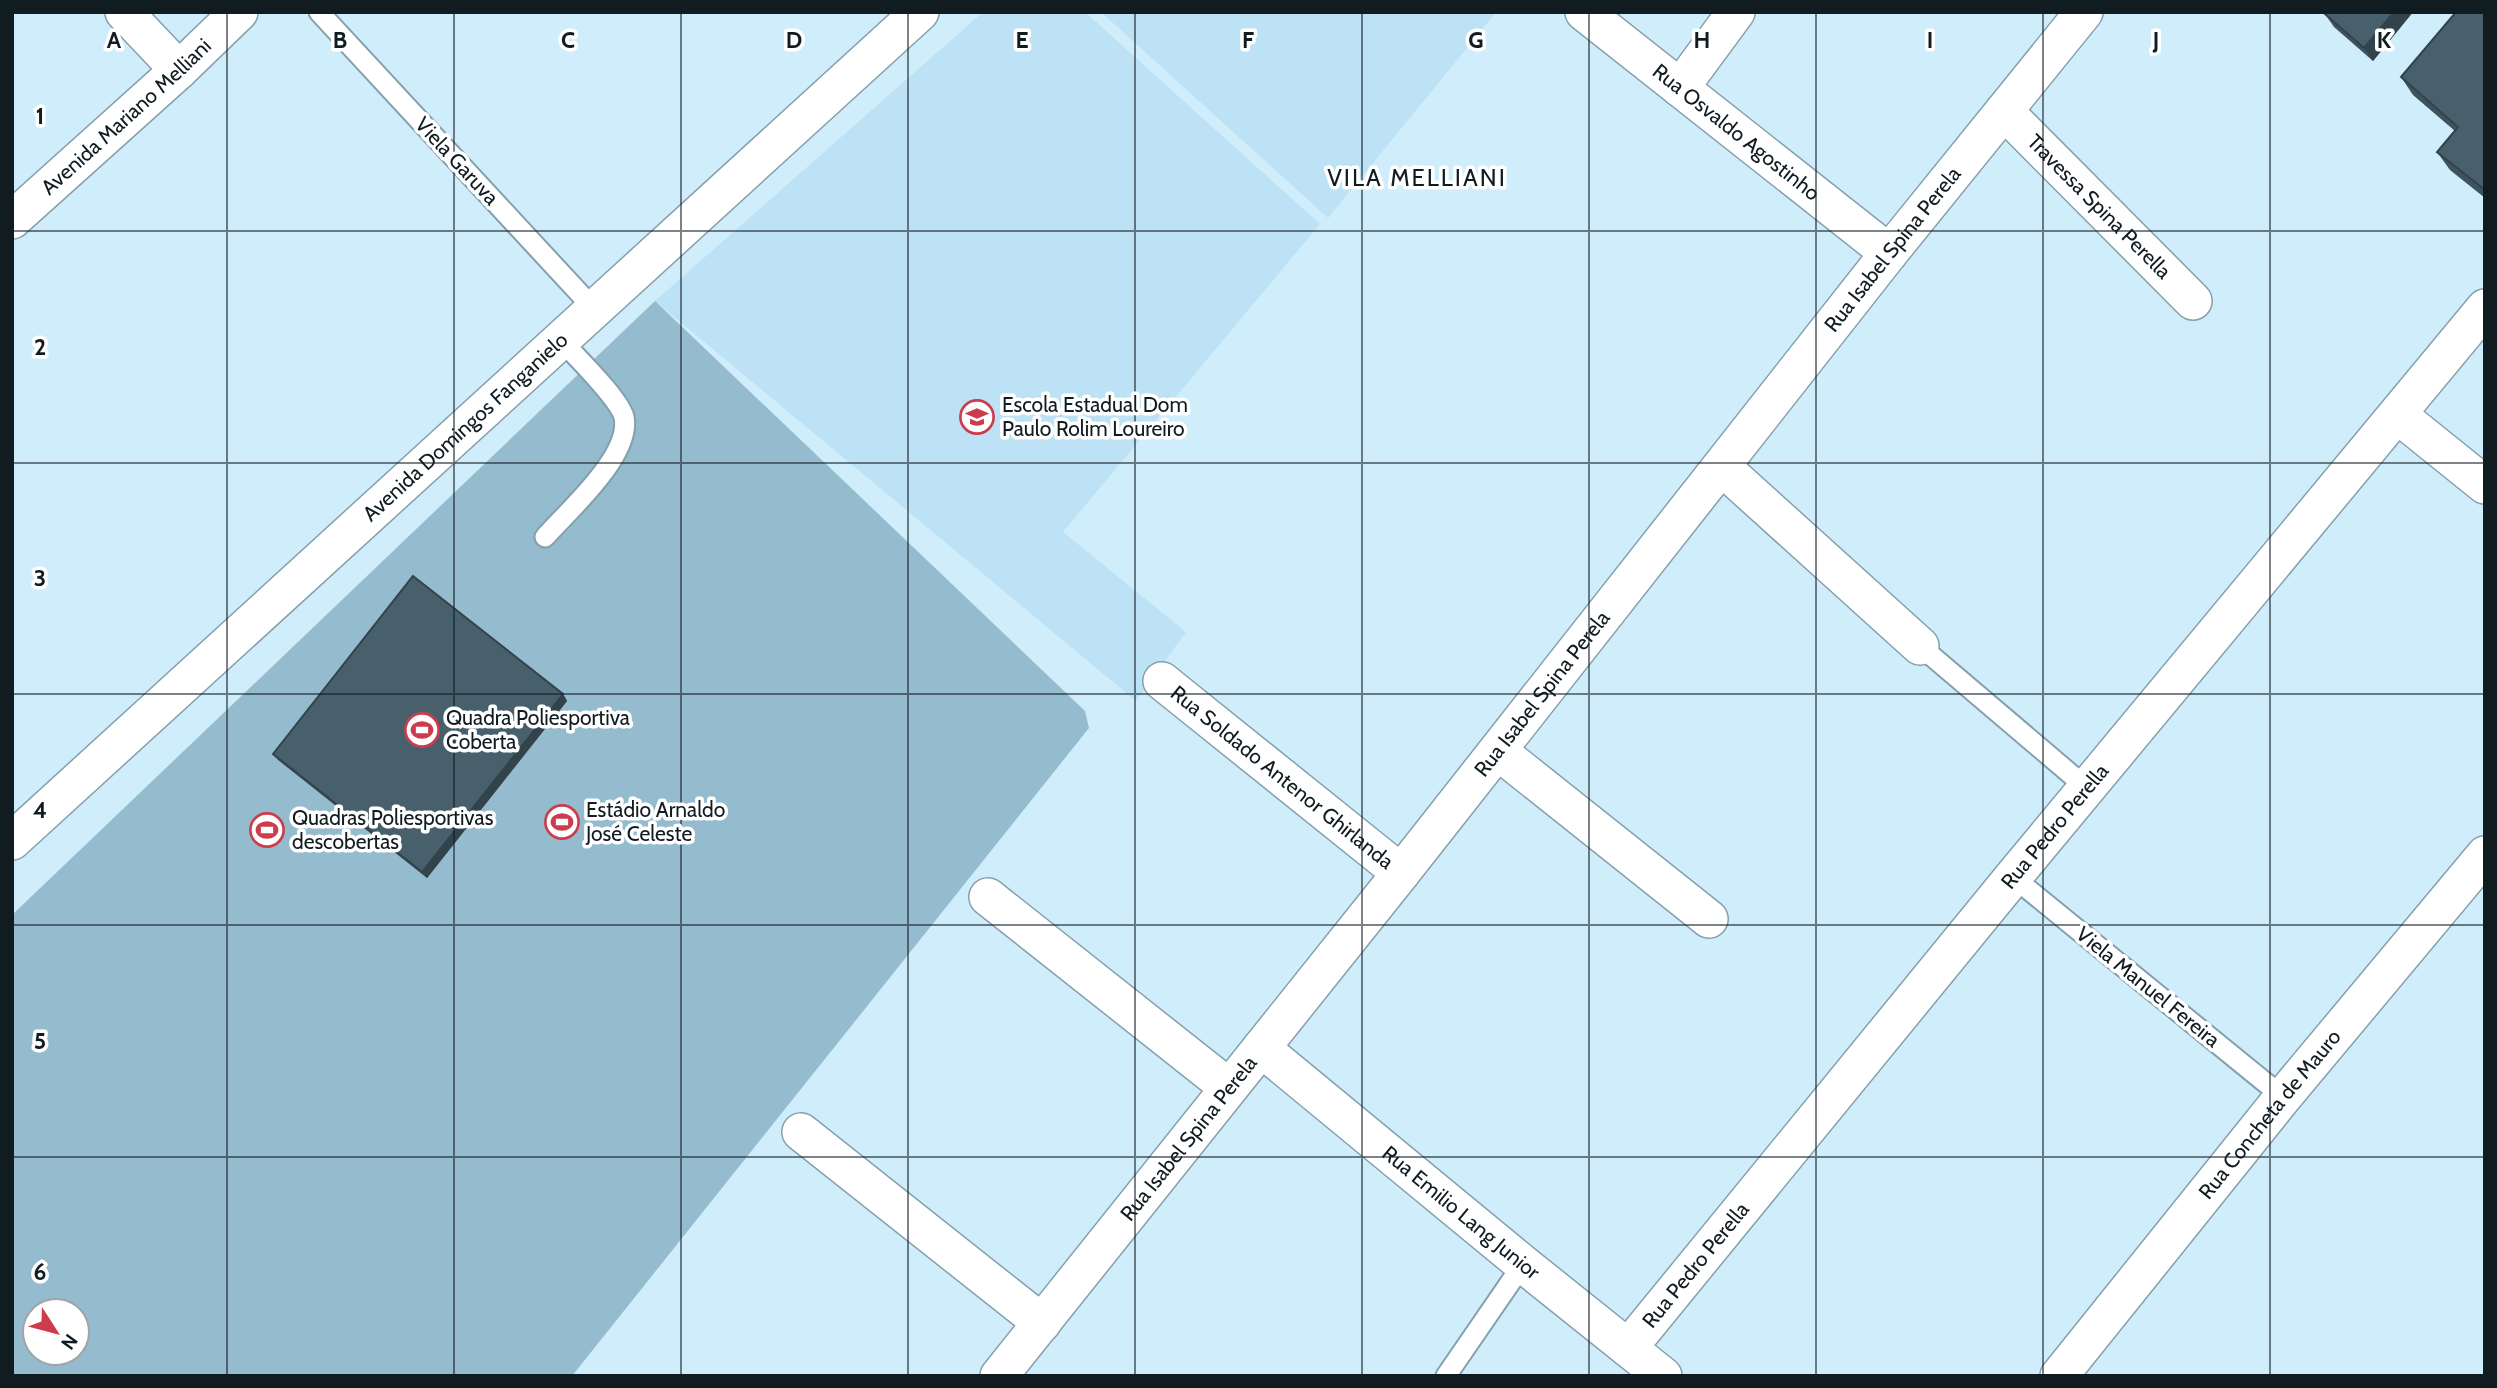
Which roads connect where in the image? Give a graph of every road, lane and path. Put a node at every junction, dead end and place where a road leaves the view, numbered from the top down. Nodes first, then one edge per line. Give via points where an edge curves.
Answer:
1 (124, 12) edge
2 (239, 12) edge
3 (319, 12) edge
4 (920, 12) edge
5 (1584, 12) edge
6 (1736, 12) edge
7 (2084, 12) edge
8 (179, 70) junction
9 (1680, 88) junction
10 (2004, 111) junction
11 (12, 220) edge
12 (1889, 253) junction
13 (2193, 301) dead end
14 (2485, 308) edge
15 (595, 310) junction
16 (562, 341) junction
17 (2398, 415) junction
18 (1722, 467) junction
19 (2485, 485) edge
20 (545, 537) dead end
21 (1920, 646) joint
22 (1162, 681) dead end
23 (1498, 751) junction
24 (2087, 788) junction
25 (12, 841) edge
26 (2485, 855) edge
27 (1401, 873) junction
28 (2013, 877) junction
29 (988, 897) dead end
30 (1709, 919) dead end
31 (1261, 1048) junction
32 (1228, 1087) junction
33 (2283, 1097) junction
34 (801, 1132) dead end
35 (1523, 1264) junction
36 (1042, 1323) junction
37 (1628, 1348) junction
38 (999, 1376) edge
39 (1446, 1376) edge
40 (1663, 1376) edge
41 (2059, 1376) edge

1 - 8 street
2 - 8 street, Avenida Mariano Melliani
3 - 15 lane, Viela Garuva
4 - 15 street, Avenida Domingos Fanganielo
5 - 9 street, Rua Osvaldo Agostinho
6 - 9 street
7 - 10 street, Rua Isabel Spina Perela
8 - 11 street, Avenida Mariano Melliani
9 - 12 street, Rua Osvaldo Agostinho
10 - 12 street, Rua Isabel Spina Perela
10 - 13 street, Travessa Spina Perella
12 - 18 street, Rua Isabel Spina Perela
14 - 17 street, Rua Pedro Perella
15 - 16 street, Avenida Domingos Fanganielo
16 - 20 lane via 616,402 624,416 624,434 605,470
16 - 25 street, Avenida Domingos Fanganielo
17 - 19 street
17 - 24 street, Rua Pedro Perella
18 - 21 street
18 - 23 street, Rua Isabel Spina Perela
21 - 24 lane
22 - 27 street, Rua Soldado Antenor Ghirlanda
23 - 27 street, Rua Isabel Spina Perela
23 - 30 street
24 - 28 street, Rua Pedro Perella
26 - 33 street, Rua Concheta de Mauro
27 - 31 street, Rua Isabel Spina Perela
28 - 33 lane, Viela Manuel Fereira
28 - 37 street, Rua Pedro Perella
29 - 32 street
31 - 32 street, Rua Isabel Spina Perela
31 - 35 street, Rua Emilio Lang Junior
32 - 36 street, Rua Isabel Spina Perela
33 - 41 street, Rua Concheta de Mauro
34 - 36 street
35 - 37 street, Rua Emilio Lang Junior
35 - 39 lane
36 - 38 street, Rua Isabel Spina Perela
37 - 40 street, Rua Emilio Lang Junior

